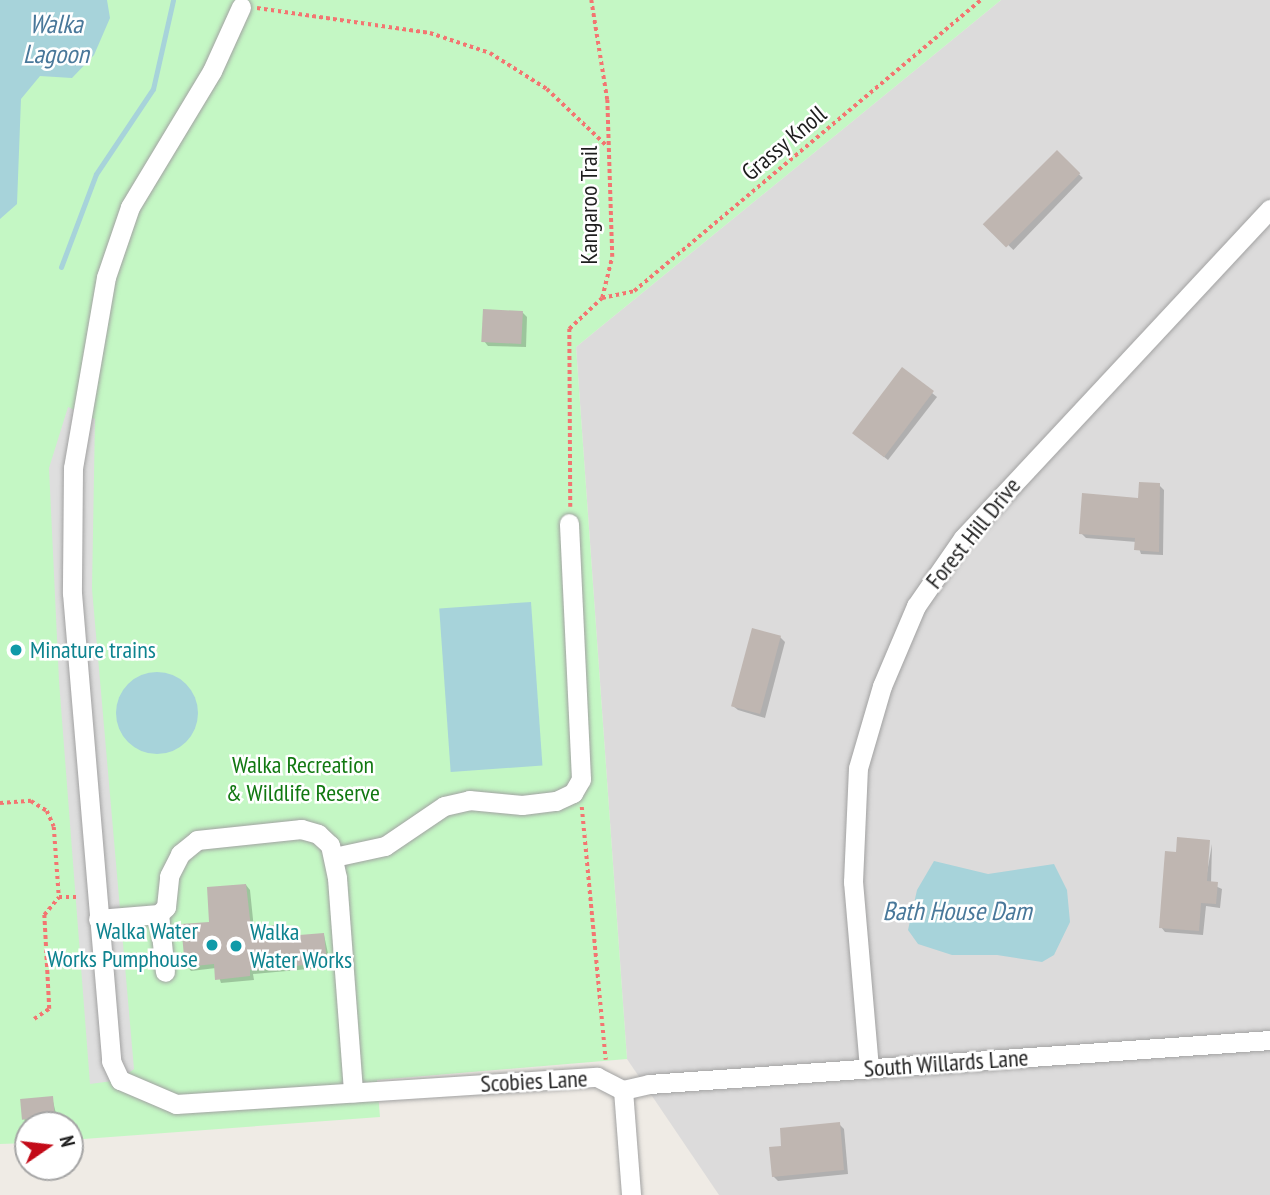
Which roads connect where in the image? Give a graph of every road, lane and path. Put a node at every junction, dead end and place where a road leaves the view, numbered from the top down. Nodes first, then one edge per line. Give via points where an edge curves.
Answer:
1 (591, 0) edge
2 (981, 0) edge
3 (241, 6) joint
4 (606, 145) junction
5 (1270, 209) edge
6 (601, 298) junction
7 (569, 523) joint
8 (573, 793) junction
9 (0, 803) edge
10 (334, 857) junction
11 (59, 897) junction
12 (96, 897) junction
13 (159, 914) junction
14 (98, 919) junction
15 (165, 972) dead end
16 (34, 1019) dead end
17 (1270, 1040) edge
18 (869, 1068) junction
19 (615, 1086) junction
20 (353, 1092) junction
21 (631, 1195) edge

1 - 4 path, Kangaroo Trail via 607,100
2 - 6 path, Grassy Knoll via 634,290
3 - 4 path via 430,33 490,52 547,89
3 - 12 street, Scobies Lane via 212,71 130,207 106,277 81,413 73,468 72,593
4 - 6 path, Kangaroo Trail via 612,257
5 - 18 street, Forest Hill Drive via 963,538 916,606 882,686 858,768 853,882
6 - 7 path, Kangaroo Trail via 569,329
7 - 8 street via 581,779
8 - 10 street via 556,801 522,805 469,800 443,806 385,846
8 - 19 path via 584,811
9 - 11 path via 31,801 47,811 54,828
10 - 13 street via 318,834 301,829 197,840 180,854 169,876 166,906
10 - 20 street
11 - 12 path
11 - 16 path via 44,915 49,1009
12 - 14 street, Scobies Lane
13 - 14 street
13 - 15 street
14 - 20 street, Scobies Lane via 111,1061 120,1080 176,1104
17 - 18 street, South Willards Lane
18 - 19 street, South Willards Lane
19 - 20 street, Scobies Lane via 597,1077
19 - 21 street, Scobies Lane

